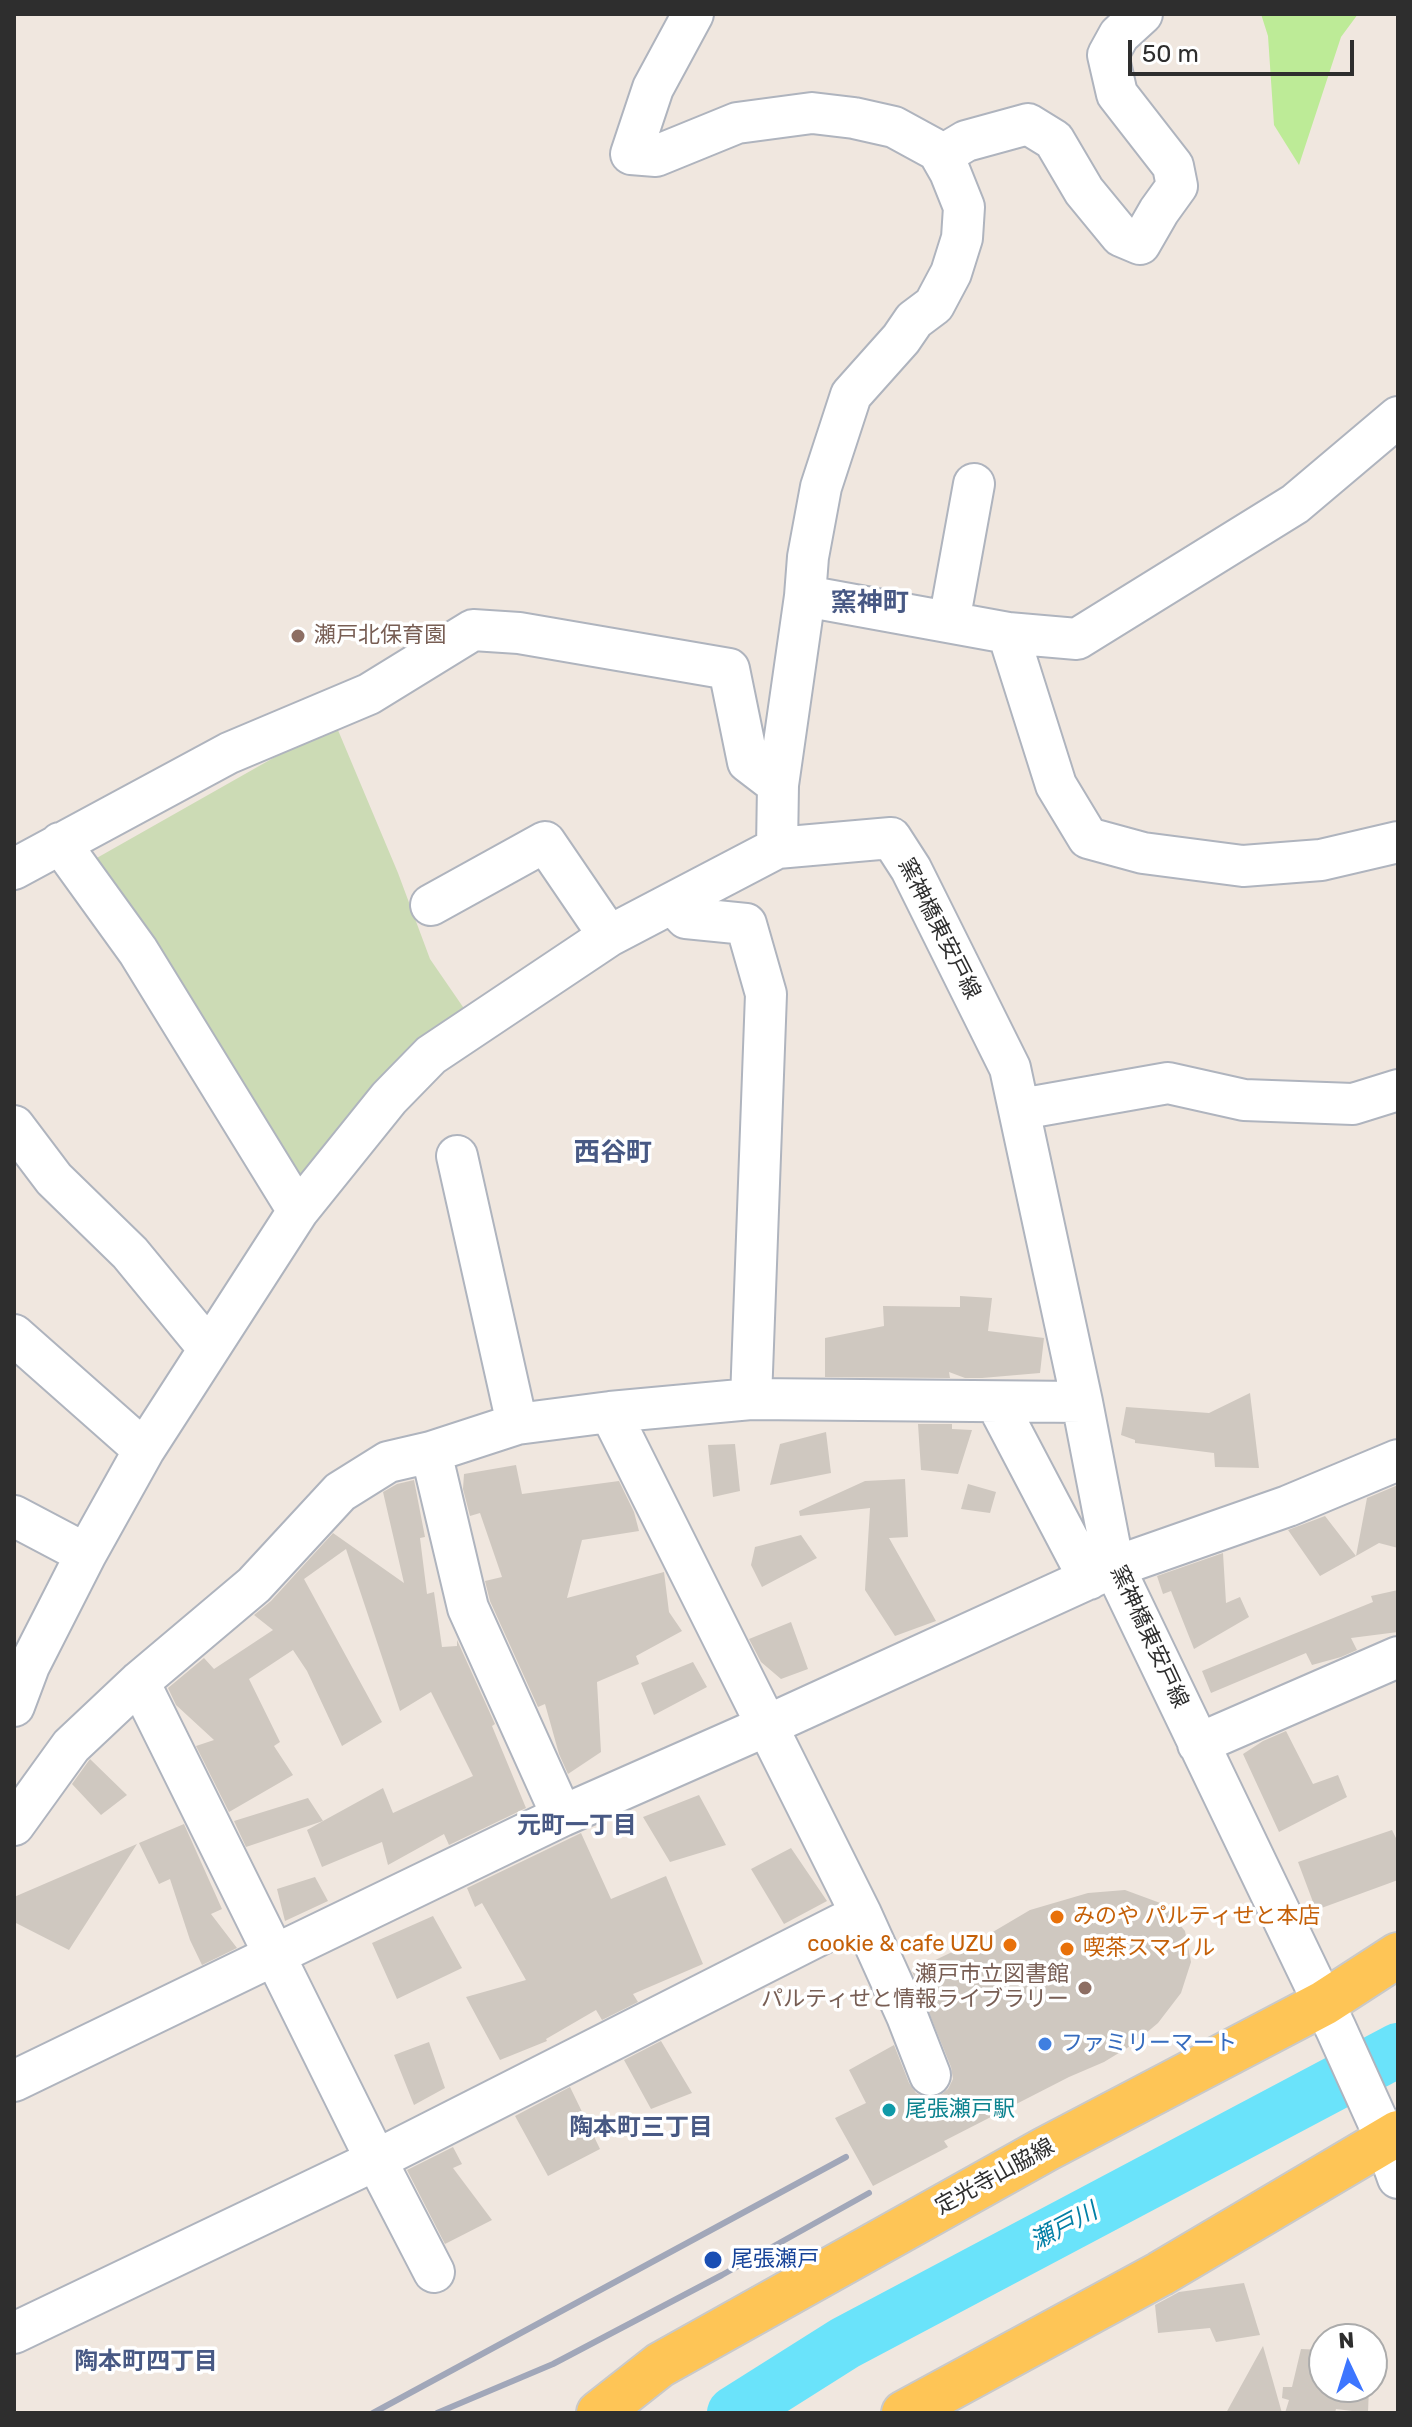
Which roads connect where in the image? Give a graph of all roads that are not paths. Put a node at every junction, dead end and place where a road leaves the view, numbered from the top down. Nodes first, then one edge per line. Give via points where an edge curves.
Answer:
1 (693, 14) edge
2 (1142, 14) edge
3 (941, 156) junction
4 (1398, 417) edge
5 (974, 484) dead end
6 (805, 596) junction
7 (949, 622) junction
8 (1008, 633) junction
9 (778, 785) junction
10 (1398, 842) edge
11 (60, 843) junction
12 (777, 848) junction
13 (14, 869) edge
14 (672, 903) junction
15 (431, 905) dead end
16 (609, 936) junction
17 (1398, 1090) edge
18 (1021, 1109) junction
19 (14, 1126) edge
20 (457, 1156) dead end
21 (298, 1211) junction
22 (14, 1335) edge
23 (209, 1349) junction
24 (751, 1399) junction
25 (996, 1402) junction
26 (1082, 1402) junction
27 (610, 1412) junction
28 (517, 1424) junction
29 (144, 1450) junction
30 (431, 1452) junction
31 (1398, 1460) edge
32 (14, 1516) edge
33 (86, 1554) junction
34 (1101, 1573) junction
35 (1398, 1657) edge
36 (139, 1682) junction
37 (14, 1706) edge
38 (766, 1726) junction
39 (1198, 1744) junction
40 (562, 1816) junction
41 (14, 1825) edge
42 (861, 1914) junction
43 (276, 1955) junction
44 (1398, 1955) edge
45 (1330, 2016) junction
46 (930, 2075) dead end
47 (14, 2081) edge
48 (1390, 2143) edge
49 (376, 2160) junction
50 (434, 2272) dead end
51 (14, 2333) edge
52 (599, 2413) edge
53 (904, 2413) edge

1 - 3 street via 653,88 631,154 656,156 737,123 812,113 894,127
2 - 3 street via 1119,35 1108,55 1117,94 1173,166 1177,186 1140,244 1121,236 1084,191 1054,140 1028,124 966,141
3 - 6 street via 964,207 955,262 934,305 914,320 851,395 821,487
4 - 8 street via 1295,504 1077,639
5 - 7 street
6 - 7 street
6 - 9 street
7 - 8 street
8 - 10 street via 1056,785 1088,838 1143,853 1243,866 1321,860
9 - 11 street via 748,762 729,669 473,630 369,694 229,753
9 - 12 street
11 - 13 street
11 - 21 street via 138,951
12 - 14 street
12 - 18 street, 窯神橋東安戸線 via 891,838 1010,1068
14 - 16 street
14 - 24 street via 686,918 746,924 766,994
15 - 16 street via 545,842
16 - 21 street via 431,1055 389,1098
17 - 18 street via 1353,1104 1244,1100 1168,1083
18 - 26 street, 窯神橋東安戸線
19 - 23 street via 54,1179 130,1253
20 - 28 street
21 - 23 street
22 - 29 street
23 - 29 street
24 - 25 street
24 - 27 street
25 - 26 street
25 - 34 street
26 - 34 street, 窯神橋東安戸線
27 - 28 street
27 - 38 street
28 - 30 street
29 - 33 street
30 - 36 street via 388,1462 340,1492 254,1585
30 - 40 street via 468,1608
31 - 34 street
32 - 33 street
33 - 37 street
34 - 38 street
34 - 39 street, 窯神橋東安戸線
35 - 39 street
36 - 41 street via 71,1746
36 - 43 street
38 - 40 street
38 - 42 street
39 - 45 street, 窯神橋東安戸線
40 - 43 street
42 - 46 street
42 - 49 street
43 - 47 street
43 - 49 street
44 - 45 main road, 定光寺山脇線
45 - 48 street, 窯神橋東安戸線
45 - 52 main road, 定光寺山脇線 via 1046,2149 660,2365
48 - 53 main road
49 - 50 street
49 - 51 street

